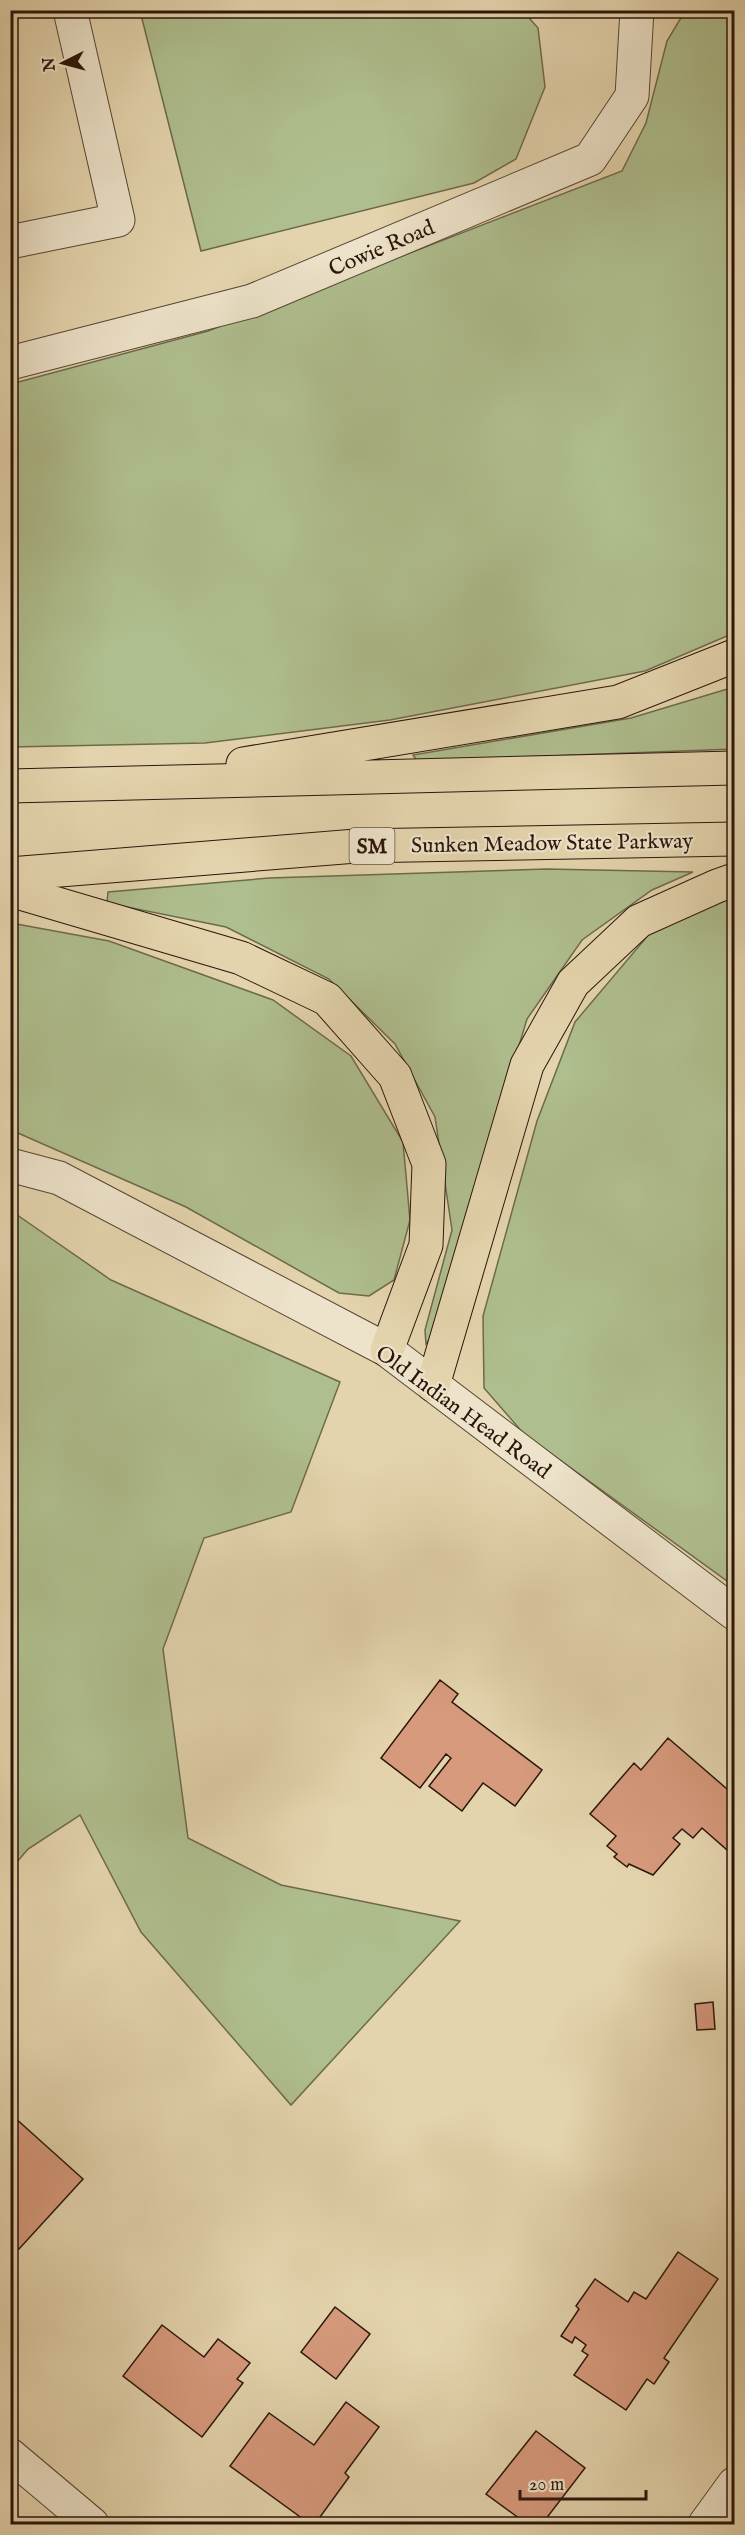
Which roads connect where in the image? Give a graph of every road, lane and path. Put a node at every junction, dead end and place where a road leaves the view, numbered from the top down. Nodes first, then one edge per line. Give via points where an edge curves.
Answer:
1 (70, 10) edge
2 (638, 10) edge
3 (10, 242) edge
4 (10, 363) edge
5 (735, 656) edge
6 (735, 768) edge
7 (120, 784) junction
8 (10, 786) edge
9 (735, 839) edge
10 (10, 874) edge
11 (735, 880) edge
12 (10, 890) edge
13 (10, 1165) edge
14 (387, 1350) junction
15 (433, 1385) junction
16 (735, 1614) edge
17 (10, 2455) edge
18 (735, 2484) edge
19 (92, 2524) edge
20 (705, 2524) edge

1 - 3 street via 118,220
2 - 4 street, Cowie Road via 632,96 590,159 252,301
5 - 7 highway via 618,702
6 - 7 highway
7 - 8 highway
9 - 10 highway, Sunken Meadow State Parkway / SM via 356,846
11 - 15 highway via 639,921 573,982 527,1065
12 - 14 highway via 241,958 327,999 395,1076 429,1164 429,1175 426,1245
13 - 14 street, Old Indian Head Road via 59,1178
14 - 15 street, Old Indian Head Road
15 - 16 street, Old Indian Head Road
17 - 19 street
18 - 20 street

